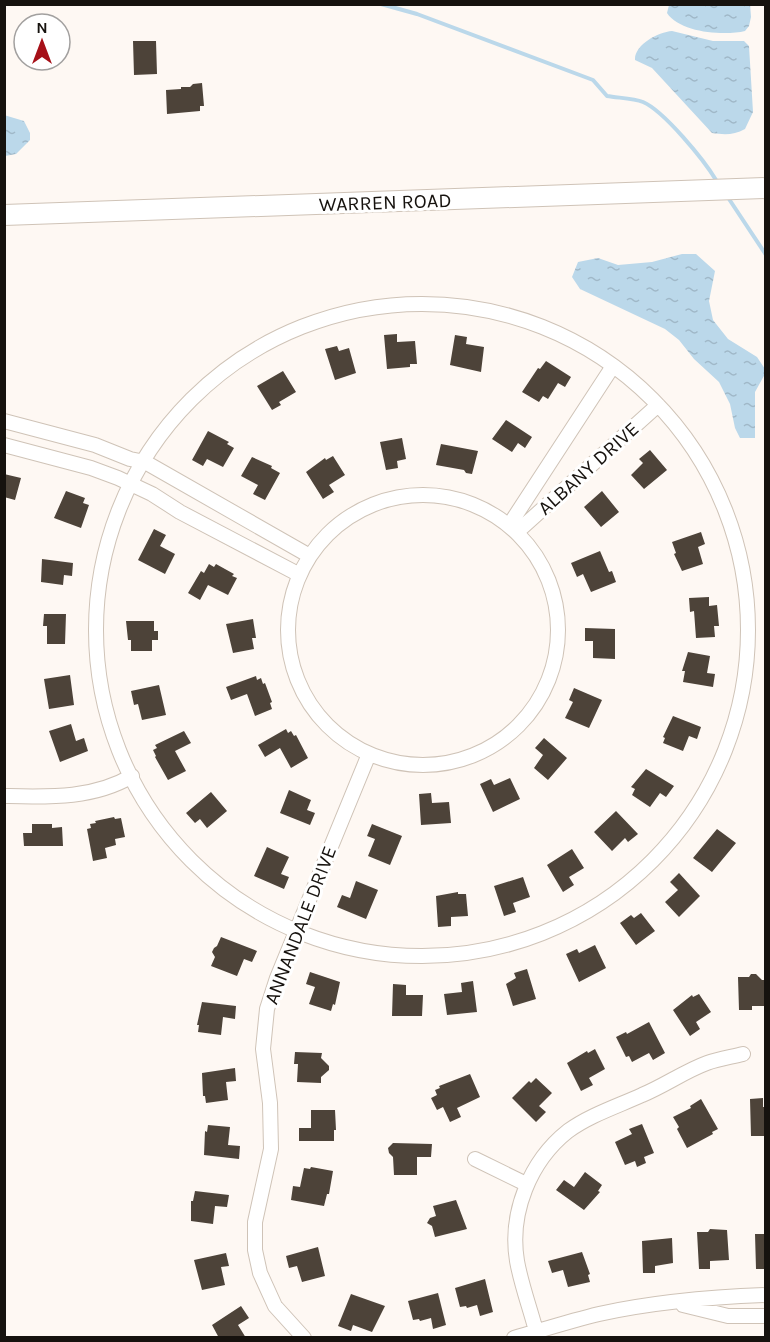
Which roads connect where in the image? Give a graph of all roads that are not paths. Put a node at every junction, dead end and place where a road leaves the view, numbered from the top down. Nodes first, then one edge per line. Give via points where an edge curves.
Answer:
1 (765, 188) edge
2 (4, 215) edge
3 (613, 366) junction
4 (658, 405) junction
5 (4, 421) edge
6 (33, 429) junction
7 (4, 445) edge
8 (27, 451) junction
9 (145, 462) junction
10 (133, 485) junction
11 (219, 505) junction
12 (204, 526) junction
13 (514, 528) junction
14 (308, 555) junction
15 (298, 574) junction
16 (369, 754) junction
17 (132, 776) junction
18 (4, 796) edge
19 (296, 931) junction
20 (743, 1054) dead end
21 (475, 1159) dead end
22 (526, 1184) junction
23 (765, 1295) edge
24 (675, 1303) junction
25 (765, 1316) edge
26 (536, 1331) junction
27 (304, 1338) edge
28 (514, 1338) edge

1 - 2 street, WARREN ROAD
3 - 4 street
3 - 9 street via 529,323 487,311 423,305 368,309 334,316 288,333 222,371 175,416
3 - 13 street, ALBANY DRIVE
4 - 13 street, ALBANY DRIVE
4 - 19 street via 705,466 727,512 744,567 747,638 742,694 718,771 699,806 642,873 597,907 549,931 493,949 436,956 393,955 346,947
5 - 6 street
6 - 8 street
6 - 9 street
7 - 8 street
8 - 10 street via 91,468
9 - 10 street
9 - 11 street
10 - 12 street
10 - 17 street via 124,498 108,543 98,593 96,632 105,709
11 - 12 street
11 - 14 street
12 - 15 street
13 - 14 street via 468,503 417,495 368,507 324,536
13 - 16 street via 539,560 552,588 558,618 558,649 535,707 515,730 490,748 461,760 409,764
14 - 15 street
15 - 16 street via 286,626 288,652 297,682 328,728
16 - 19 street, ANNANDALE DRIVE
17 - 18 street via 90,793
17 - 19 street via 169,834 206,873 243,902
19 - 27 street, ANNANDALE DRIVE via 267,1009 263,1049 271,1149 256,1214 255,1238 258,1264 270,1296
20 - 22 street via 708,1063 568,1131
21 - 22 street
22 - 26 street via 518,1216 517,1261
23 - 24 street
24 - 25 street via 728,1316
24 - 26 street via 598,1315
26 - 28 street

